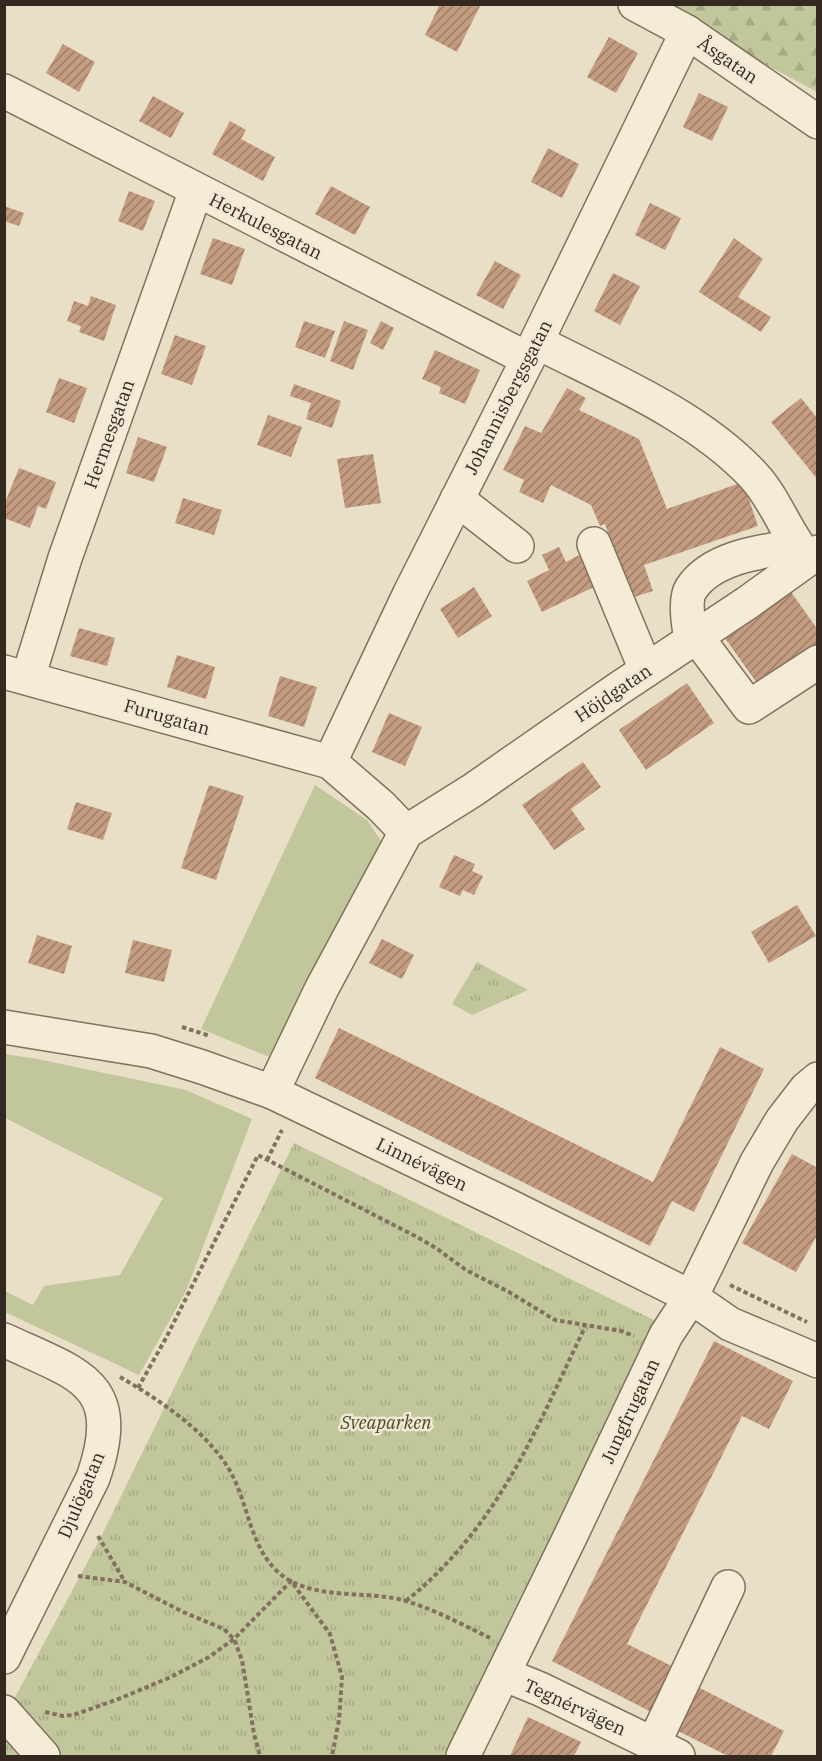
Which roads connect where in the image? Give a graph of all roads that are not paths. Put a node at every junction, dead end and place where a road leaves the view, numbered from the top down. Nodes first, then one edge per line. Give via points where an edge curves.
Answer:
1 (635, 4) edge
2 (687, 32) junction
3 (4, 91) edge
4 (818, 122) edge
5 (196, 190) junction
6 (532, 350) junction
7 (457, 499) junction
8 (594, 544) dead end
9 (517, 546) dead end
10 (811, 553) edge
11 (694, 638) junction
12 (818, 662) edge
13 (646, 670) junction
14 (16, 675) edge
15 (330, 762) junction
16 (406, 832) junction
17 (4, 1027) edge
18 (818, 1079) edge
19 (272, 1092) junction
20 (691, 1297) junction
21 (4, 1340) edge
22 (818, 1361) edge
23 (728, 1587) dead end
24 (4, 1657) edge
25 (509, 1662) junction
26 (20, 1710) edge
27 (666, 1750) edge
28 (43, 1756) edge
29 (463, 1756) edge

1 - 2 street, Åsgatan
2 - 4 street, Åsgatan
2 - 6 street, Johannisbergsgatan
3 - 5 street, Herkulesgatan
5 - 6 street, Herkulesgatan
5 - 14 street, Hermesgatan via 65,558
6 - 7 street, Johannisbergsgatan
6 - 10 street, Herkulesgatan via 661,406 717,442 755,476
7 - 9 street
7 - 15 street, Johannisbergsgatan
8 - 13 street
10 - 11 street, Höjdgatan
10 - 11 street via 757,551 710,570 690,590 688,618
11 - 12 street via 749,707
11 - 13 street, Höjdgatan
13 - 16 street, Höjdgatan
14 - 15 street, Furugatan
15 - 16 street
16 - 19 street, Höjdgatan via 322,988
17 - 19 street, Linnévägen via 151,1052
18 - 20 street, Jungfrugatan via 782,1120 757,1162
19 - 20 street, Linnévägen
20 - 22 street, Linnévägen via 730,1324
20 - 25 street, Jungfrugatan via 661,1346
21 - 24 street, Djulögatan via 72,1371 89,1385 100,1402 105,1425 103,1450 93,1478
23 - 27 street
25 - 27 street, Tegnérvägen via 540,1689
25 - 29 street, Jungfrugatan
26 - 28 street

